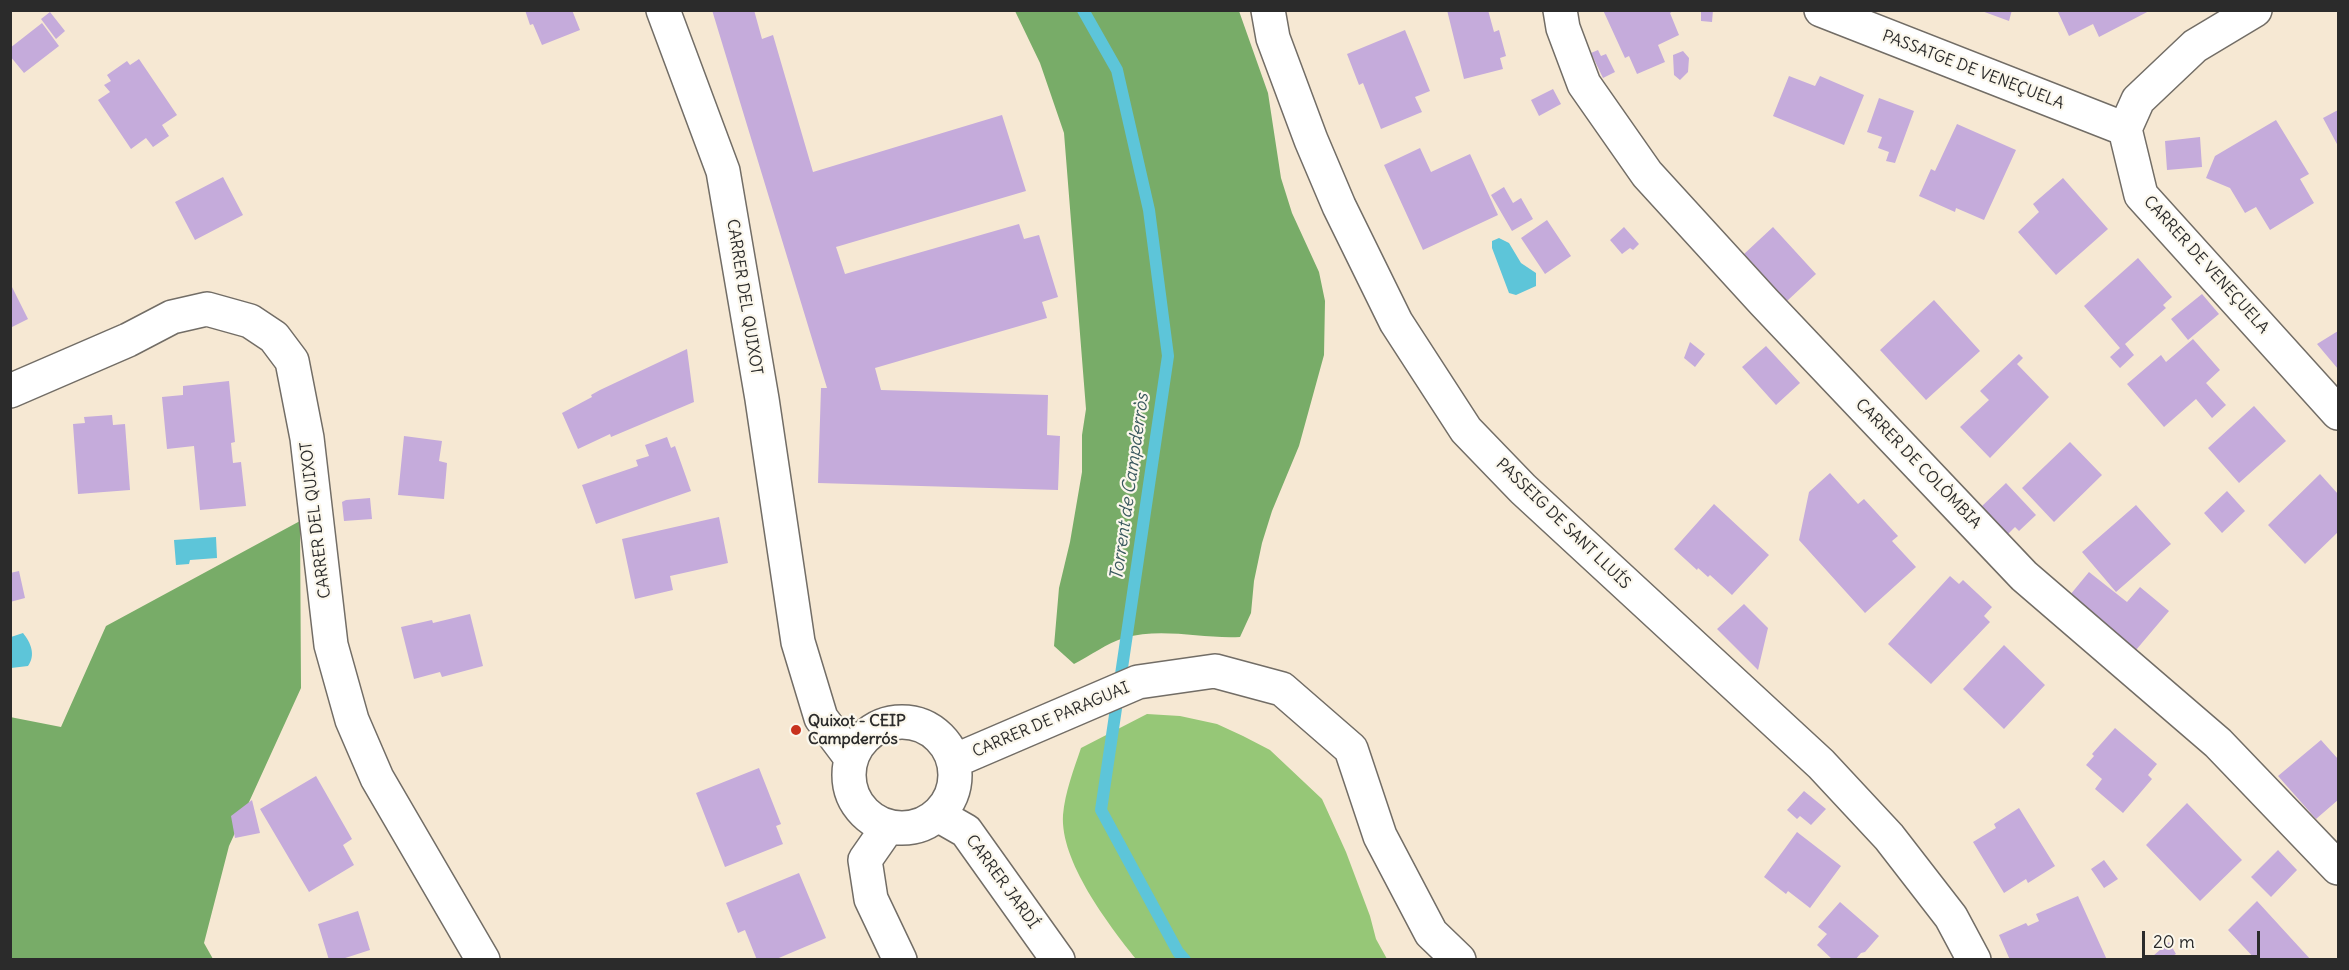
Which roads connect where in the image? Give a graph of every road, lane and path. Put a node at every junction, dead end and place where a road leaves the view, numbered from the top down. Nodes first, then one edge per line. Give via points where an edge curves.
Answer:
1 (663, 10) edge
2 (1268, 10) edge
3 (1560, 10) edge
4 (1821, 10) edge
5 (2255, 10) edge
6 (2125, 129) junction
7 (10, 391) edge
8 (2338, 413) edge
9 (851, 758) junction
10 (954, 761) junction
11 (938, 815) junction
12 (888, 827) junction
13 (2338, 868) edge
14 (483, 960) edge
15 (900, 960) edge
16 (1058, 960) edge
17 (1459, 960) edge
18 (1974, 960) edge

1 - 9 street, CARRER DEL QUIXOT via 723,171 798,642 821,718
2 - 18 street, PASSEIG DE SANT LLUÍS via 1273,38 1340,206 1396,322 1466,430 1523,489 1821,764 1889,837 1951,917
3 - 13 street, CARRER DE COLÒMBIA via 1584,84 1647,174 2024,576 2218,743
4 - 6 street, PASSATGE DE VENEÇUELA
5 - 6 street via 2195,46 2138,100
6 - 8 street, CARRER DE VENEÇUELA via 2141,195
7 - 14 street, CARRER DEL QUIXOT via 128,340 172,316 207,309 250,321 274,337 292,361 307,438 331,645 352,720 377,778
9 - 10 street via 861,740 876,729 898,722 916,723 934,731
9 - 12 street via 849,777 853,795 862,811
10 - 11 street via 956,783
10 - 17 street, CARRER DE PARAGUAI via 1138,682 1215,671 1282,689 1351,749 1385,846 1431,933
11 - 12 street via 925,824 906,829
11 - 16 street, CARRER JARDÍ via 966,831
12 - 15 street via 865,860 871,899

